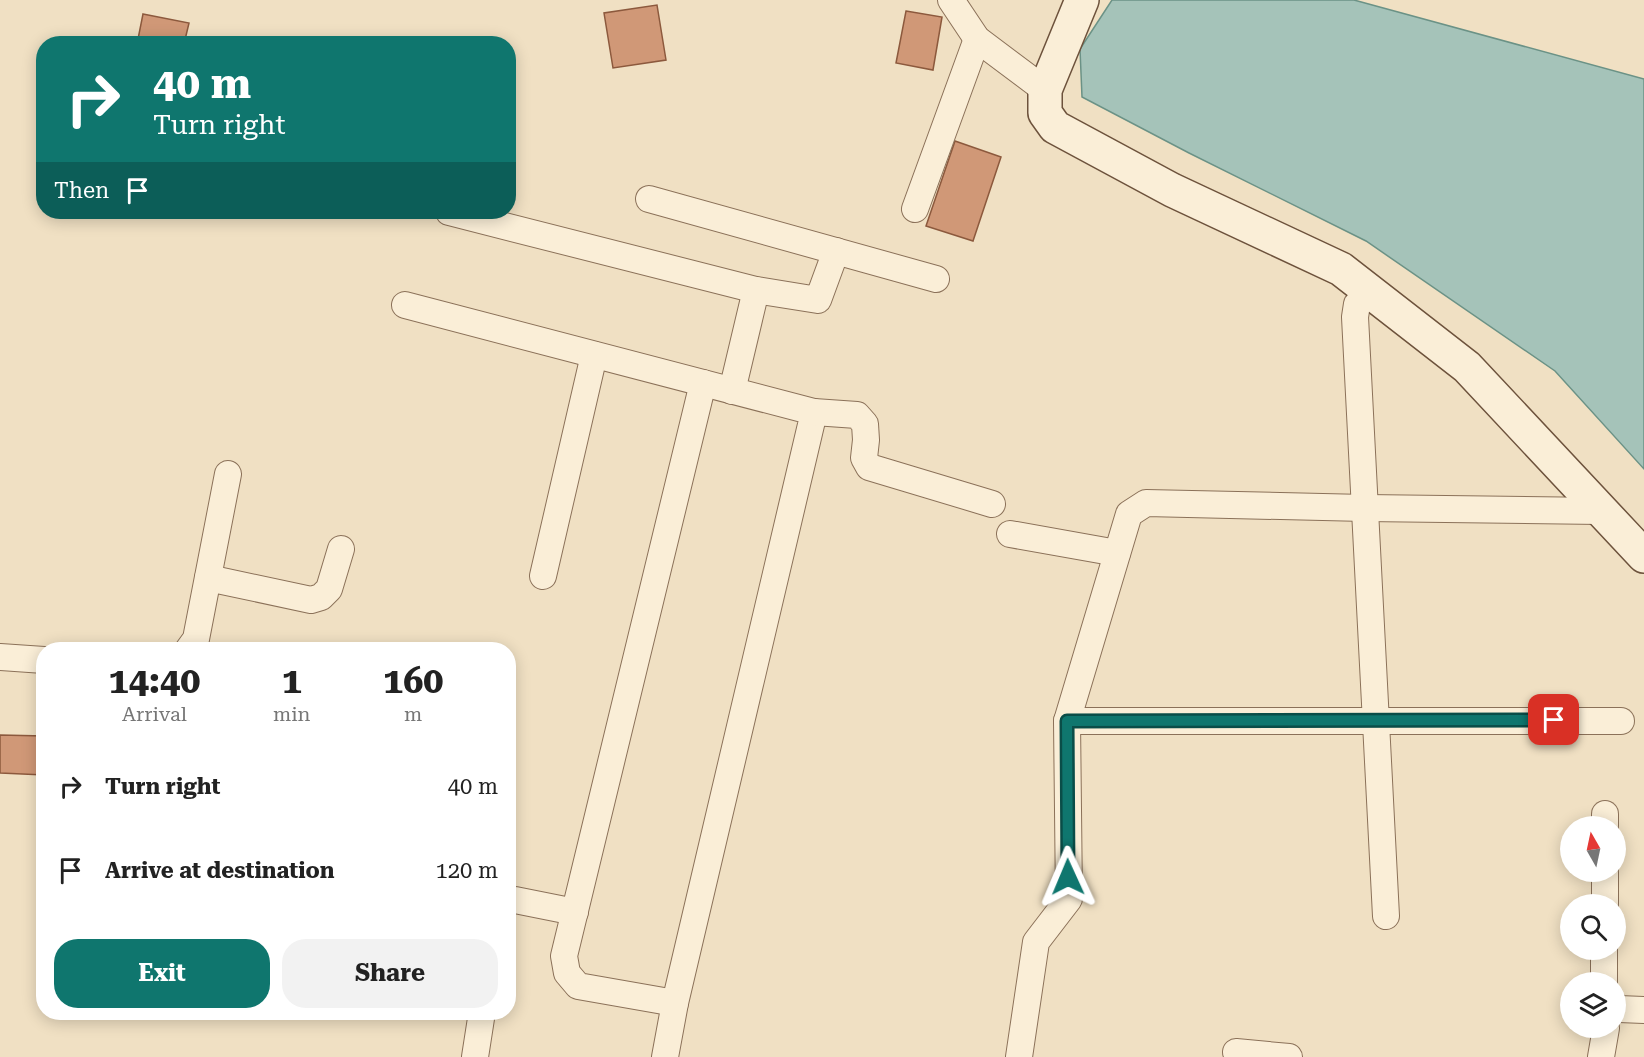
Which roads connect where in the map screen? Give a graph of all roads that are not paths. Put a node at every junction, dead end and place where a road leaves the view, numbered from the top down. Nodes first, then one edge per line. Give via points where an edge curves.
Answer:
1 (951, 0) edge
2 (1082, 0) edge
3 (977, 39) junction
4 (1045, 90) junction
5 (649, 199) dead end
6 (915, 209) dead end
7 (477, 219) edge
8 (836, 251) junction
9 (936, 279) dead end
10 (756, 290) junction
11 (1371, 292) junction
12 (405, 306) dead end
13 (594, 355) junction
14 (703, 383) junction
15 (732, 391) junction
16 (814, 412) junction
17 (228, 474) dead end
18 (992, 504) dead end
19 (1365, 508) junction
20 (1601, 511) junction
21 (1010, 534) dead end
22 (341, 549) dead end
23 (1117, 553) junction
24 (1644, 556) edge
25 (543, 576) dead end
26 (208, 578) junction
27 (194, 642) edge
28 (0, 657) edge
29 (36, 659) edge
30 (1376, 720) junction
31 (1067, 721) junction
32 (1621, 721) dead end
33 (516, 900) edge
34 (575, 912) junction
35 (1386, 916) dead end
36 (675, 1003) junction
37 (1626, 1009) edge
38 (1644, 1010) edge
39 (481, 1020) edge
40 (1604, 1038) edge
41 (1236, 1052) dead end
42 (475, 1057) edge
43 (665, 1057) edge
44 (1019, 1057) edge
45 (1288, 1057) edge
46 (1601, 1057) edge

1 - 3 street
2 - 4 street
3 - 4 street
3 - 6 street
4 - 11 street via 1045,113 1055,127 1173,190 1341,269
5 - 8 street
7 - 10 street
8 - 9 street
8 - 10 street via 818,300
10 - 15 street
11 - 19 street via 1357,304 1355,317
11 - 20 street via 1467,367
12 - 13 street
13 - 14 street
13 - 25 street
14 - 15 street
14 - 34 street
15 - 16 street
16 - 18 street via 857,415 865,424 864,458 869,467
16 - 36 street
17 - 26 street
19 - 20 street
19 - 23 street via 1146,502 1129,514
19 - 30 street
20 - 24 street
21 - 23 street
22 - 26 street via 330,589 311,600
23 - 31 street
26 - 27 street
28 - 29 street
30 - 31 street
30 - 32 street
30 - 35 street
31 - 44 street via 1069,900 1036,942
33 - 34 street
34 - 36 street via 564,956 567,973 578,986
36 - 43 street
37 - 38 street
39 - 42 street
40 - 46 street
41 - 45 street

